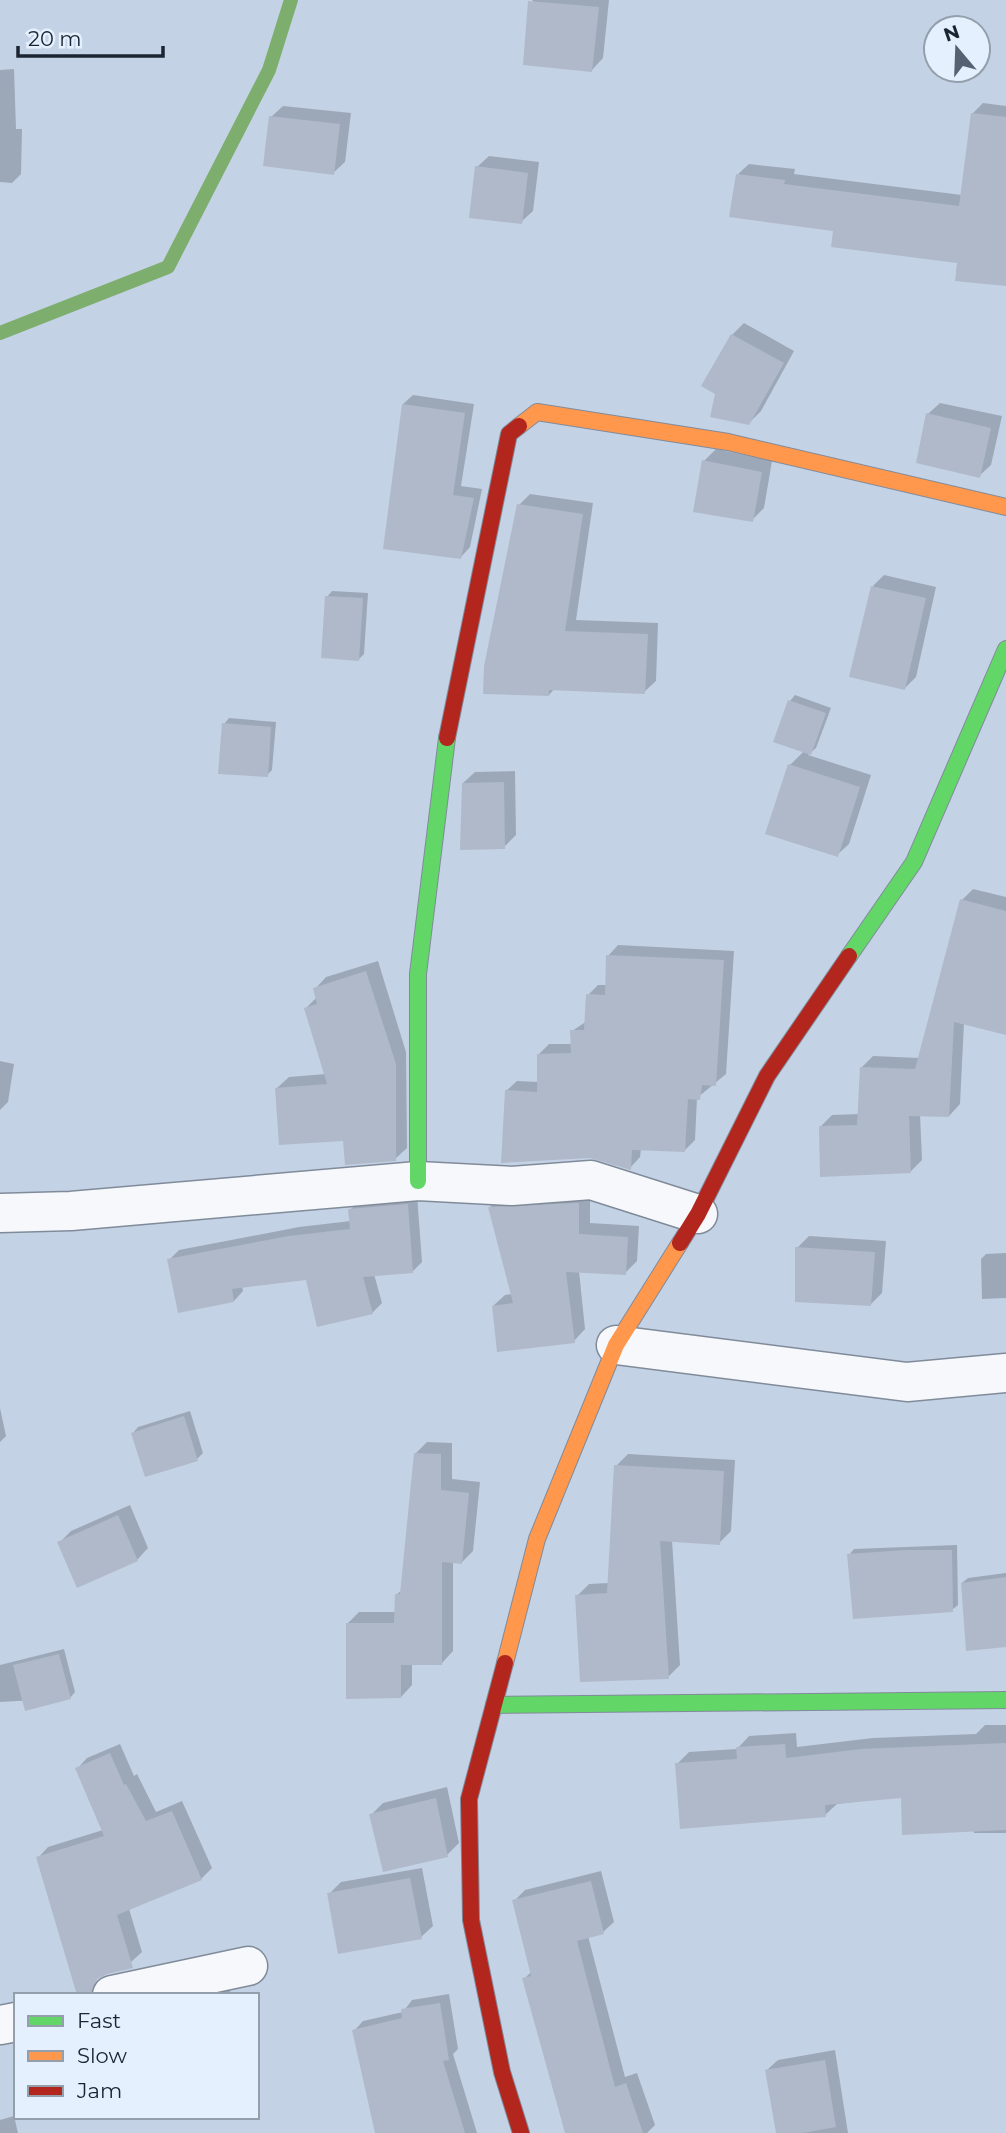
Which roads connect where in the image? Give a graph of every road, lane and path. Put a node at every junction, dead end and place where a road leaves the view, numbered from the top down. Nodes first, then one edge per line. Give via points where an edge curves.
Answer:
1 (1006, 508) edge
2 (1006, 649) edge
3 (418, 1181) junction
4 (0, 1213) edge
5 (698, 1214) junction
6 (616, 1345) junction
7 (1006, 1373) edge
8 (1006, 1700) edge
9 (494, 1705) junction
10 (248, 1966) dead end
11 (121, 1993) edge
12 (521, 2133) edge

1 - 3 street via 728,442 537,412 509,435 441,770 418,974
2 - 5 street via 914,862 767,1076
3 - 4 street
3 - 5 street via 512,1186 591,1180
5 - 6 street
6 - 7 street via 907,1382
6 - 9 street via 537,1539
8 - 9 street
9 - 12 street via 469,1799 471,1920 502,2072
10 - 11 street

